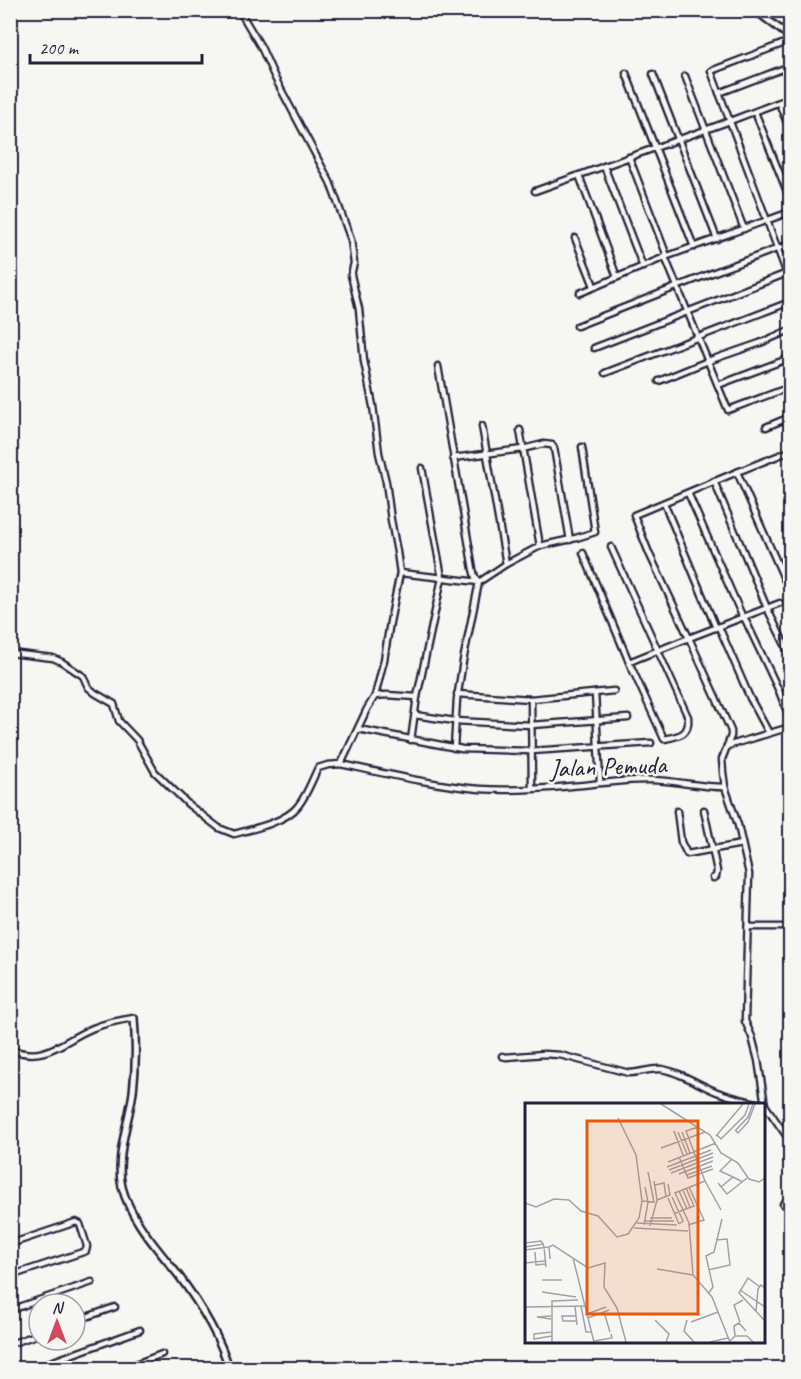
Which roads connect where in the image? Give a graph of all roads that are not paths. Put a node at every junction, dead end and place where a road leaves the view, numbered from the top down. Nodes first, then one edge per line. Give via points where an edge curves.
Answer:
1 (239, 10) edge
2 (755, 10) edge
3 (790, 39) edge
4 (790, 66) edge
5 (626, 73) dead end
6 (653, 74) dead end
7 (685, 76) dead end
8 (720, 93) junction
9 (790, 98) edge
10 (779, 103) junction
11 (755, 112) junction
12 (730, 122) junction
13 (705, 130) junction
14 (790, 130) edge
15 (679, 140) junction
16 (655, 148) junction
17 (629, 158) junction
18 (604, 166) junction
19 (579, 175) junction
20 (535, 191) dead end
21 (790, 199) edge
22 (790, 212) edge
23 (768, 220) junction
24 (744, 229) junction
25 (575, 238) dead end
26 (717, 239) junction
27 (790, 244) edge
28 (694, 247) junction
29 (778, 248) junction
30 (666, 257) junction
31 (643, 267) junction
32 (789, 273) edge
33 (617, 277) junction
34 (790, 282) edge
35 (594, 286) junction
36 (678, 286) junction
37 (580, 292) dead end
38 (790, 302) edge
39 (688, 312) junction
40 (577, 326) dead end
41 (790, 330) edge
42 (698, 337) junction
43 (594, 348) dead end
44 (790, 358) edge
45 (708, 361) junction
46 (438, 366) dead end
47 (605, 373) dead end
48 (659, 381) dead end
49 (718, 385) junction
50 (790, 387) edge
51 (790, 417) edge
52 (482, 426) dead end
53 (766, 427) dead end
54 (520, 430) dead end
55 (582, 447) dead end
56 (523, 449) junction
57 (790, 451) edge
58 (487, 454) junction
59 (453, 459) junction
60 (422, 468) dead end
61 (737, 471) junction
62 (714, 481) junction
63 (688, 493) junction
64 (664, 503) junction
65 (570, 540) junction
66 (540, 546) junction
67 (611, 547) dead end
68 (583, 553) dead end
69 (506, 564) junction
70 (400, 573) junction
71 (442, 578) junction
72 (479, 582) junction
73 (790, 592) edge
74 (780, 603) dead end
75 (767, 608) junction
76 (743, 618) junction
77 (717, 627) junction
78 (689, 638) junction
79 (658, 651) junction
80 (10, 653) edge
81 (790, 655) edge
82 (629, 662) junction
83 (614, 691) dead end
84 (595, 693) junction
85 (457, 694) junction
86 (375, 696) junction
87 (417, 697) junction
88 (531, 699) junction
89 (415, 715) junction
90 (628, 718) dead end
91 (790, 719) edge
92 (455, 721) junction
93 (596, 721) junction
94 (531, 725) junction
95 (790, 727) edge
96 (358, 729) junction
97 (769, 734) junction
98 (411, 740) junction
99 (651, 743) dead end
100 (727, 746) junction
101 (598, 747) junction
102 (454, 748) junction
103 (531, 751) junction
104 (341, 764) junction
105 (600, 782) junction
106 (725, 787) junction
107 (532, 788) junction
108 (704, 810) dead end
109 (677, 812) dead end
110 (742, 844) junction
111 (713, 849) junction
112 (713, 878) dead end
113 (747, 927) junction
114 (790, 927) edge
115 (134, 1018) joint
116 (10, 1049) edge
117 (502, 1056) dead end
118 (756, 1103) edge
119 (763, 1103) edge
120 (765, 1108) edge
121 (790, 1141) edge
122 (790, 1199) edge
123 (783, 1204) dead end
124 (10, 1244) edge
125 (10, 1276) edge
126 (92, 1282) dead end
127 (115, 1307) dead end
128 (10, 1310) edge
129 (87, 1317) edge
130 (140, 1330) dead end
131 (27, 1338) edge
132 (10, 1344) edge
133 (162, 1354) dead end
134 (34, 1368) edge
135 (127, 1368) edge
136 (229, 1368) edge

1 - 70 street via 330,182 351,240 351,276
2 - 3 street
3 - 8 street via 714,69 711,72
4 - 8 street
5 - 16 street
6 - 15 street
7 - 13 street
8 - 12 street
9 - 10 street
10 - 11 street
10 - 14 street
11 - 12 street
11 - 21 street
12 - 13 street
12 - 23 street
13 - 15 street
13 - 24 street
15 - 16 street
15 - 26 street
16 - 17 street
16 - 28 street
17 - 18 street
17 - 30 street
18 - 19 street
18 - 31 street
19 - 20 street
19 - 33 street
22 - 23 street
23 - 24 street
23 - 29 street
24 - 26 street
25 - 35 street
26 - 28 street
27 - 29 street
28 - 30 street
29 - 32 street
29 - 36 street
30 - 31 street
30 - 36 street
31 - 33 street
32 - 34 street
32 - 39 street
33 - 35 street
35 - 37 street
36 - 39 street
36 - 40 street
38 - 42 street
39 - 42 street
39 - 43 street
41 - 45 street
42 - 45 street
42 - 47 street
44 - 49 street
45 - 48 street
45 - 49 street
46 - 59 street
49 - 50 street via 728,410
51 - 53 street
52 - 58 street
54 - 56 street
55 - 65 street via 595,532
56 - 58 street
56 - 65 street via 548,444 554,448
56 - 66 street
57 - 61 street
58 - 59 street
58 - 69 street
59 - 72 street via 473,569
60 - 71 street
61 - 62 street
61 - 73 street
62 - 63 street
62 - 75 street
63 - 64 street
63 - 76 street
64 - 77 street
64 - 78 street via 634,515
65 - 66 street
66 - 69 street
67 - 79 street
68 - 82 street
69 - 72 street
70 - 71 street
70 - 86 street
71 - 72 street
71 - 87 street
72 - 85 street
74 - 75 street
75 - 76 street
75 - 81 street
76 - 77 street
76 - 91 street
77 - 78 street
77 - 97 street
78 - 79 street
78 - 100 street via 731,731
79 - 82 street
79 - 82 street via 688,717 684,733 664,739
80 - 104 street via 52,658 83,676 88,687 114,704 119,721 138,740 155,772 189,805 228,833 274,822 293,811 318,768
83 - 84 street
84 - 88 street
84 - 93 street
85 - 88 street
85 - 92 street
86 - 87 street
86 - 96 street
87 - 89 street
88 - 94 street
89 - 92 street
89 - 98 street
90 - 93 street
92 - 94 street
92 - 102 street
93 - 94 street
93 - 101 street
94 - 103 street
95 - 97 street
96 - 98 street
96 - 104 street
97 - 100 street
98 - 102 street
99 - 101 street
100 - 106 street via 722,759
101 - 103 street
101 - 105 street
102 - 103 street
103 - 107 street
104 - 107 street, Jalan Pemuda via 481,789
105 - 106 street, Jalan Pemuda via 652,780
105 - 107 street, Jalan Pemuda
106 - 110 street
108 - 111 street
109 - 111 street via 681,842 687,854
110 - 111 street
110 - 113 street via 749,874
111 - 112 street via 717,871
113 - 114 street
113 - 119 street via 745,1021 758,1060
115 - 116 street via 94,1028 50,1052 32,1054
115 - 136 street via 133,1091 121,1161 122,1187 141,1226 207,1320
117 - 118 street via 560,1055 629,1073 662,1069
120 - 121 street
122 - 123 street
124 - 125 street via 76,1222 87,1246 86,1251
126 - 128 street
127 - 129 street
130 - 134 street
131 - 132 street
133 - 135 street

